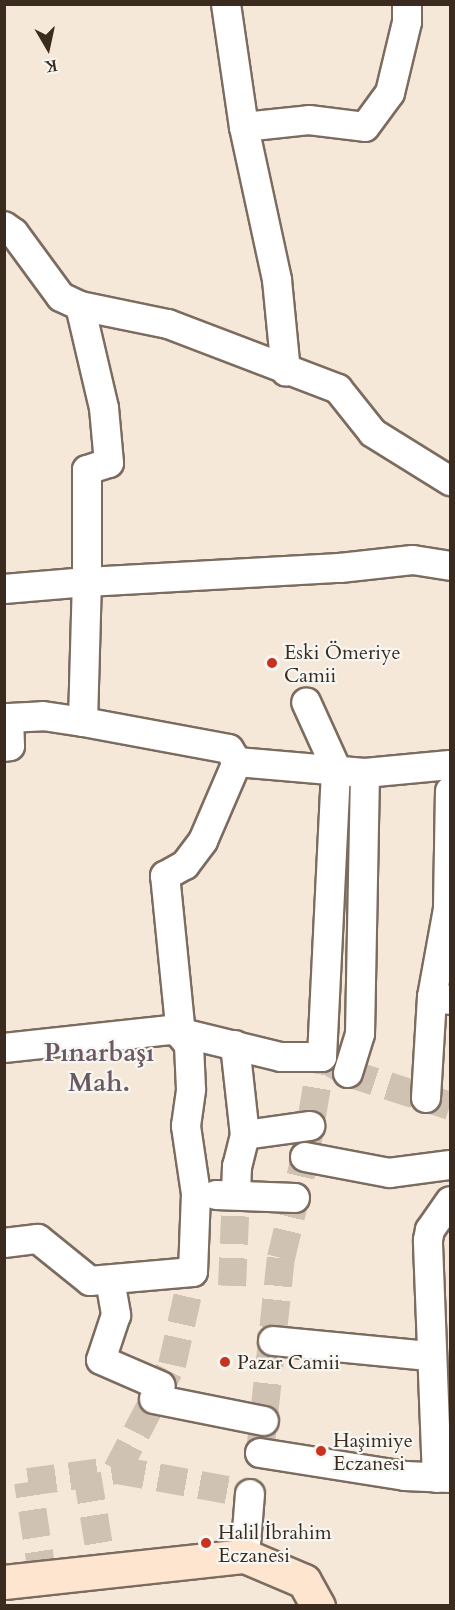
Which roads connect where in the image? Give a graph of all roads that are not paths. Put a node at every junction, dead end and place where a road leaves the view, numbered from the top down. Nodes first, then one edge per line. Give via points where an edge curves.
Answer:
1 (226, 4) edge
2 (407, 4) edge
3 (244, 127) junction
4 (4, 226) edge
5 (80, 306) junction
6 (286, 372) junction
7 (447, 469) edge
8 (450, 566) edge
9 (87, 582) junction
10 (4, 589) edge
11 (306, 702) dead end
12 (83, 722) junction
13 (4, 747) edge
14 (237, 762) junction
15 (450, 765) edge
16 (336, 768) junction
17 (365, 773) junction
18 (450, 791) edge
19 (449, 909) edge
20 (441, 999) edge
21 (182, 1035) junction
22 (235, 1045) junction
23 (4, 1048) edge
24 (348, 1073) dead end
25 (426, 1098) dead end
26 (310, 1126) dead end
27 (246, 1135) junction
28 (305, 1157) dead end
29 (450, 1165) edge
30 (196, 1194) junction
31 (236, 1195) junction
32 (295, 1198) dead end
33 (450, 1201) edge
34 (440, 1230) edge
35 (4, 1244) edge
36 (110, 1280) junction
37 (273, 1341) dead end
38 (430, 1356) junction
39 (264, 1421) dead end
40 (260, 1453) dead end
41 (443, 1478) edge
42 (250, 1494) dead end
43 (245, 1556) junction
44 (4, 1582) edge
45 (318, 1605) edge

1 - 3 street
2 - 3 street via 407,22 390,93 365,127 309,120
3 - 6 street via 277,280
4 - 5 street via 14,233 61,297
5 - 6 street via 168,324
5 - 9 street via 104,408 109,463 87,470
6 - 7 street via 338,389 373,433
8 - 9 street via 413,560 340,568
9 - 10 street
9 - 12 street
11 - 16 street
12 - 13 street via 43,716 9,718 10,746
12 - 14 street via 229,749
14 - 16 street
14 - 21 street via 203,841 185,865 165,876
15 - 17 street
16 - 17 street
16 - 22 street via 322,1057 281,1057
17 - 24 street via 360,1034
18 - 19 street
19 - 20 street
20 - 25 street
21 - 22 street
21 - 23 street via 170,1030
21 - 30 street via 189,1045 191,1089 186,1126
22 - 27 street
26 - 27 street
27 - 31 street via 237,1166
28 - 29 street via 389,1173
30 - 31 street
30 - 36 street via 193,1272
31 - 32 street
33 - 34 street
34 - 38 street
35 - 36 street via 38,1239 90,1281
36 - 39 street via 116,1315 100,1360 158,1392
37 - 38 street
38 - 41 street
40 - 41 street via 372,1472
42 - 43 street
43 - 44 main road
43 - 45 main road via 304,1581

